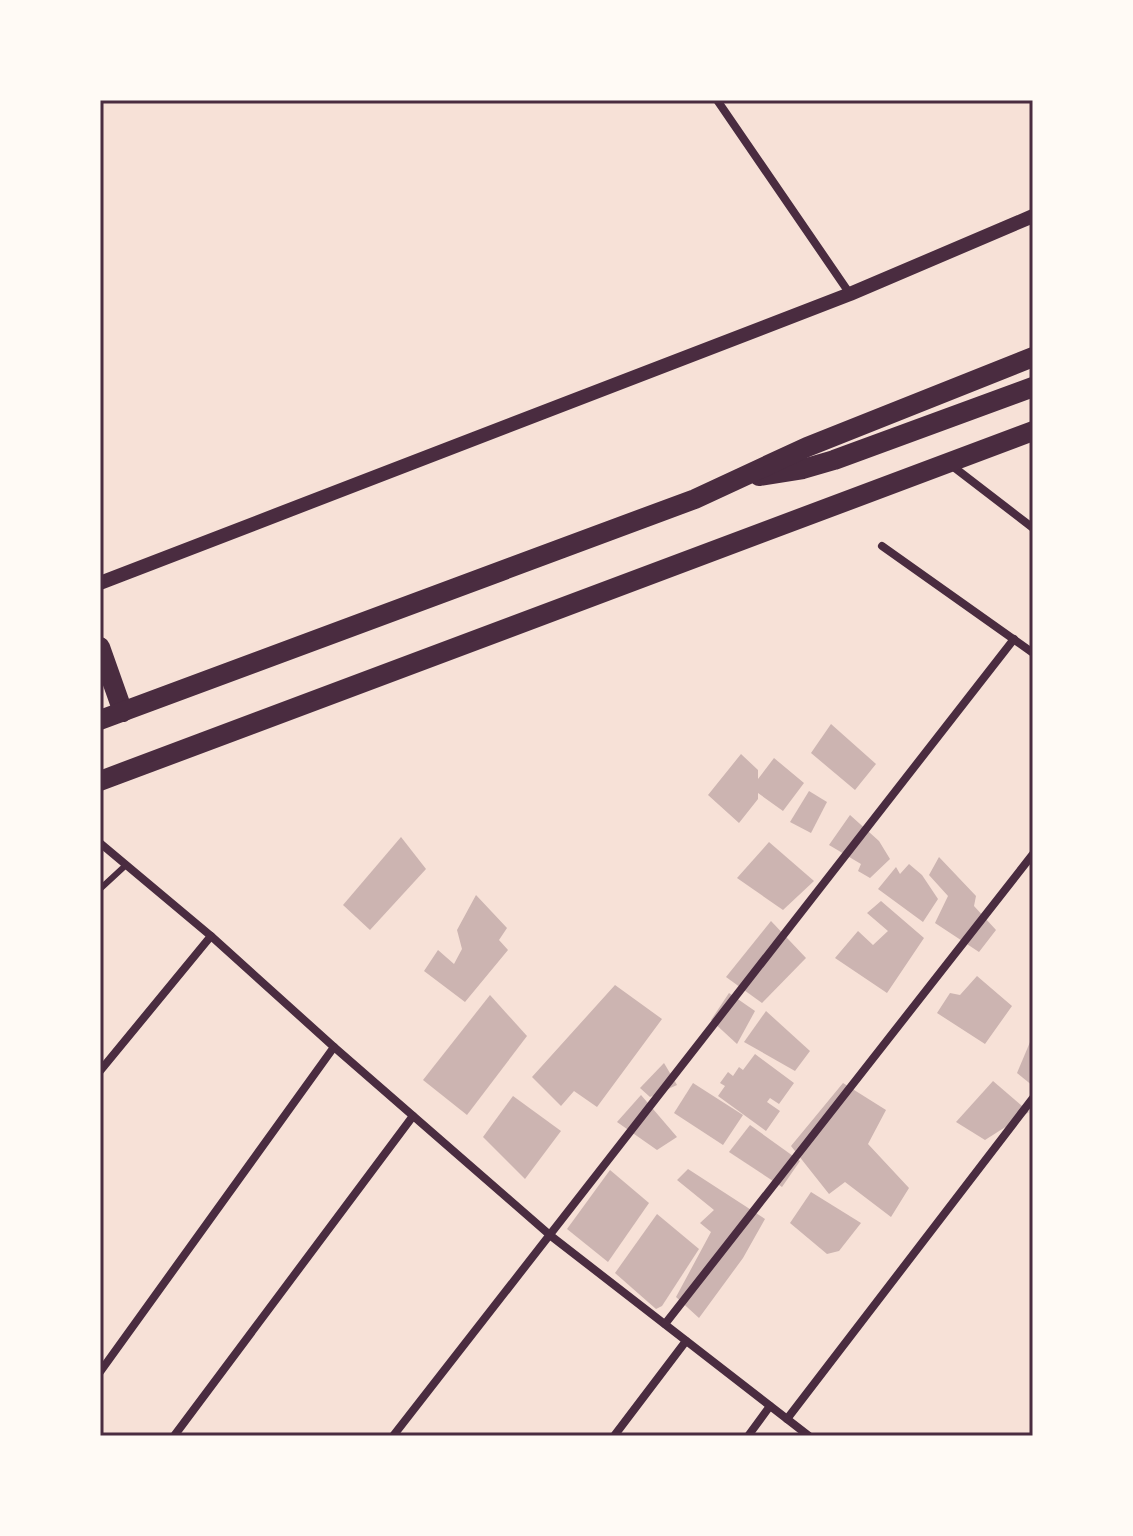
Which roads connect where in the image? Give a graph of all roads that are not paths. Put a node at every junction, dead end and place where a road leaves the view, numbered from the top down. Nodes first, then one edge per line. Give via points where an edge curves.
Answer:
1 (717, 100) edge
2 (1033, 216) edge
3 (850, 294) junction
4 (1033, 357) edge
5 (1030, 388) edge
6 (1033, 431) edge
7 (948, 462) junction
8 (740, 479) junction
9 (1033, 528) edge
10 (882, 546) dead end
11 (100, 583) edge
12 (1014, 639) junction
13 (100, 647) edge
14 (1033, 653) edge
15 (123, 712) junction
16 (100, 720) edge
17 (100, 781) edge
18 (100, 843) edge
19 (1033, 854) edge
20 (126, 865) junction
21 (100, 889) edge
22 (211, 936) junction
23 (334, 1047) junction
24 (100, 1071) edge
25 (1033, 1098) edge
26 (413, 1116) junction
27 (551, 1236) junction
28 (665, 1324) junction
29 (686, 1341) junction
30 (103, 1361) edge
31 (100, 1372) edge
32 (770, 1406) junction
33 (787, 1419) junction
34 (174, 1436) edge
35 (393, 1436) edge
36 (614, 1436) edge
37 (748, 1436) edge
38 (809, 1436) edge

1 - 3 street
2 - 3 street
3 - 11 street
4 - 8 main road
5 - 8 main road via 834,460
6 - 7 main road
7 - 9 street
7 - 17 main road
8 - 15 main road
10 - 12 street
12 - 14 street
12 - 27 street
13 - 15 main road
15 - 16 main road
18 - 20 street
19 - 28 street
20 - 21 lane
20 - 22 street
22 - 23 street
22 - 24 street
23 - 26 street
23 - 30 street
25 - 33 street
26 - 27 street
26 - 34 street
27 - 28 street
27 - 35 street
28 - 29 street
29 - 32 street
29 - 36 street
30 - 31 street
32 - 33 street
32 - 37 street
33 - 38 street

